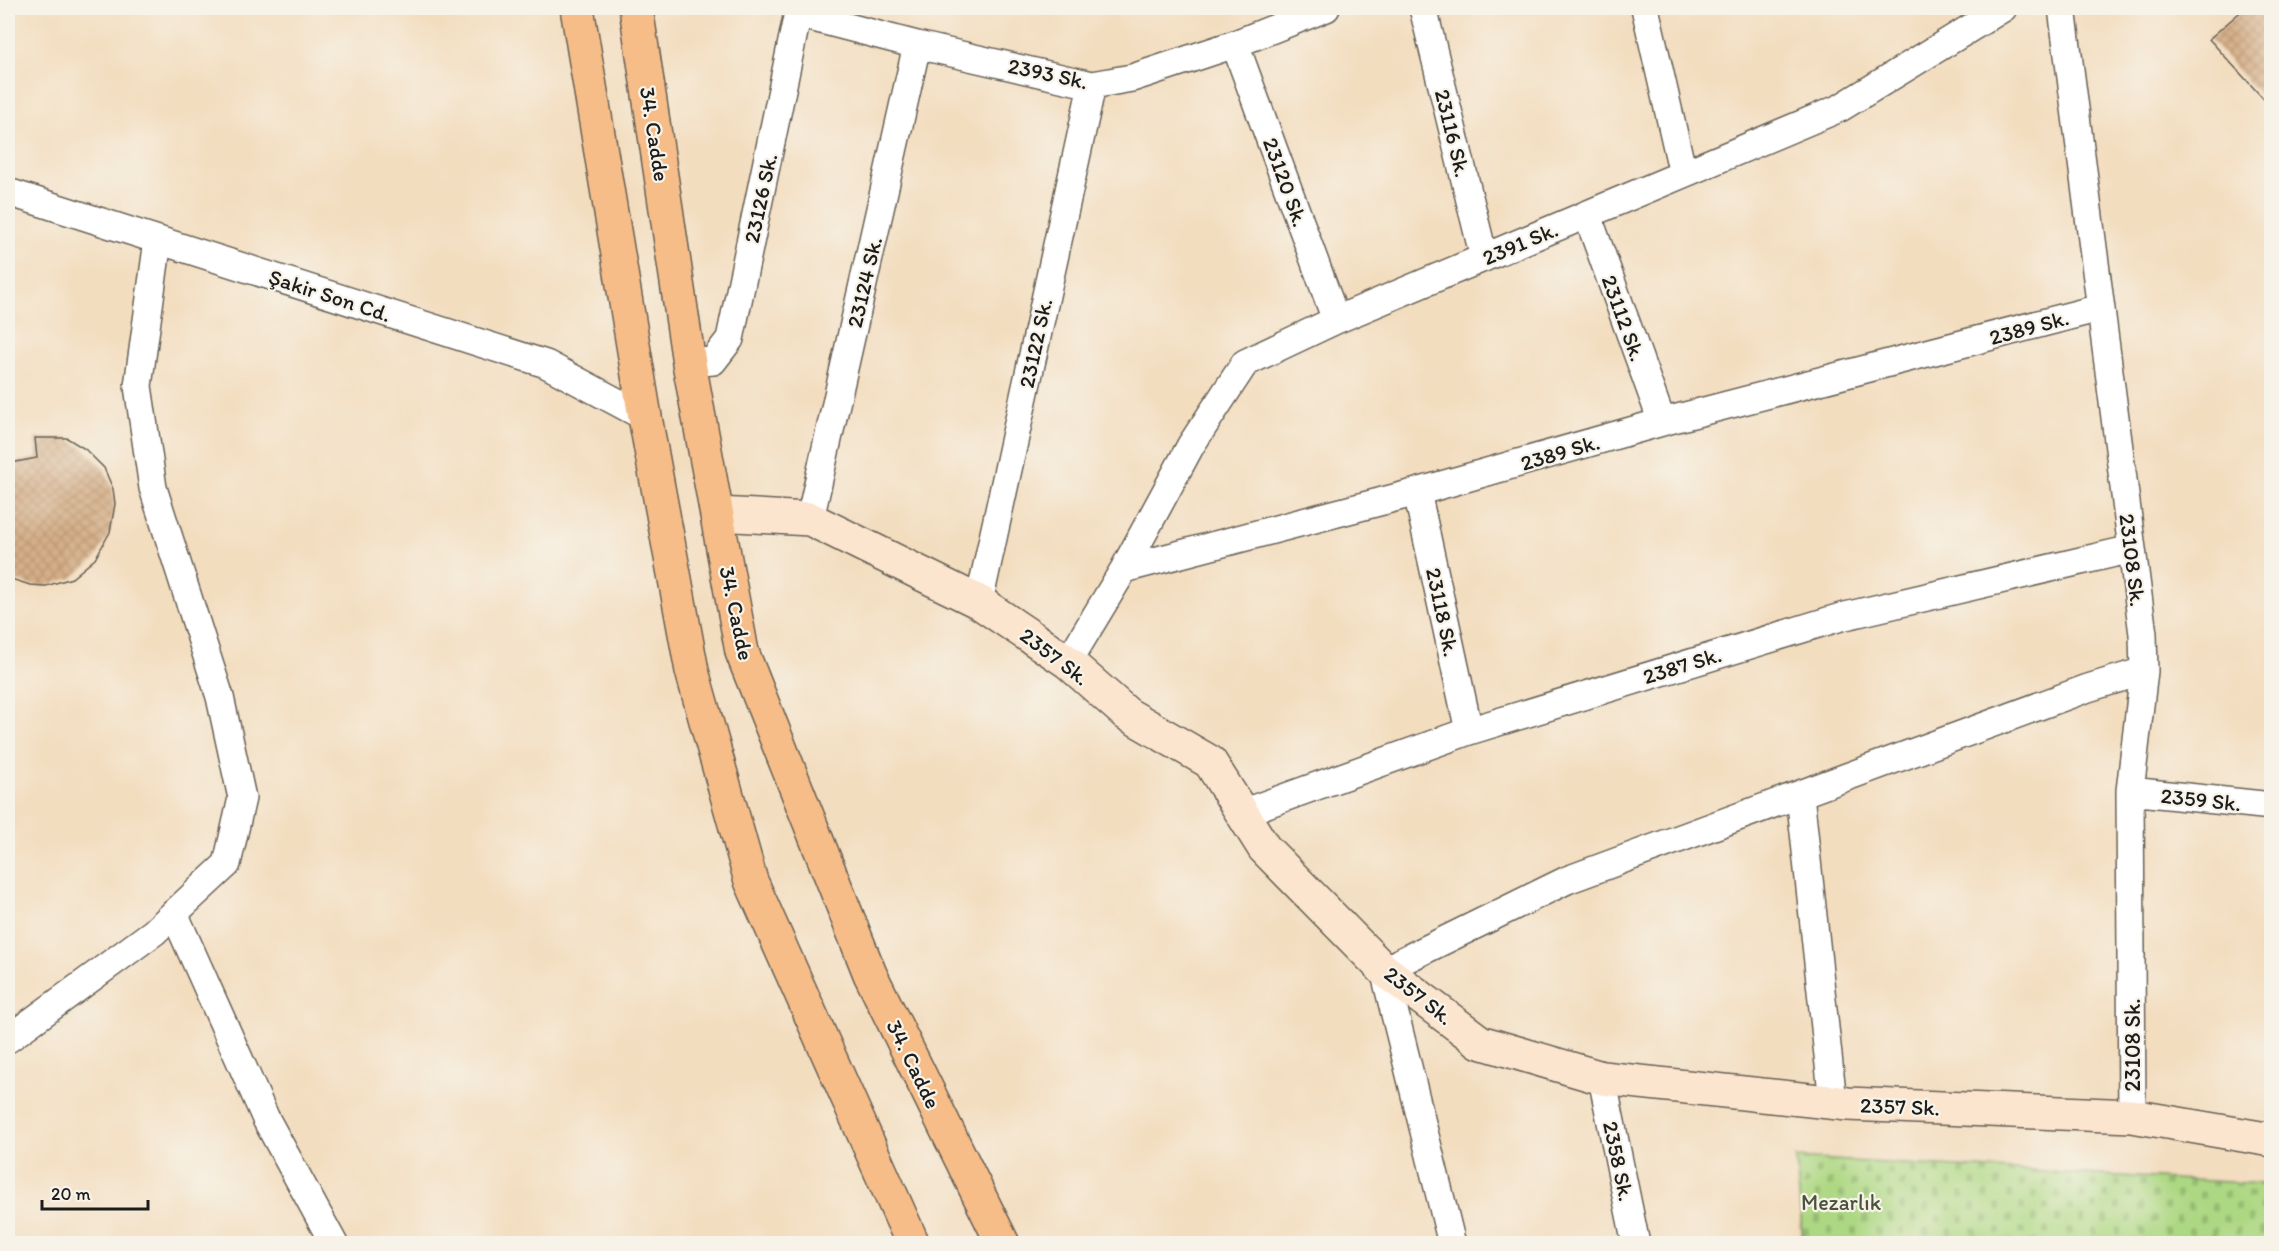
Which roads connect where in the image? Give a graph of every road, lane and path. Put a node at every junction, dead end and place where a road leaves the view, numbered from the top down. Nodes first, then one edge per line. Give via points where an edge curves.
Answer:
1 (577, 8) edge
2 (636, 8) edge
3 (1326, 8) edge
4 (1423, 8) edge
5 (1645, 8) edge
6 (2003, 8) edge
7 (2062, 8) edge
8 (799, 11) edge
9 (1235, 44) junction
10 (917, 45) junction
11 (1092, 85) junction
12 (1683, 174) junction
13 (8, 192) edge
14 (1587, 214) junction
15 (158, 240) junction
16 (1484, 258) junction
17 (2100, 308) junction
18 (1336, 320) junction
19 (689, 363) junction
20 (645, 417) junction
21 (1662, 422) junction
22 (1418, 492) junction
23 (718, 514) junction
24 (810, 519) junction
25 (2132, 549) junction
26 (1124, 569) junction
27 (979, 602) junction
28 (1068, 662) junction
29 (2144, 671) junction
30 (1469, 731) junction
31 (2130, 791) junction
32 (1800, 795) junction
33 (2271, 806) edge
34 (1242, 813) junction
35 (174, 913) junction
36 (1384, 970) junction
37 (8, 1040) edge
38 (1602, 1078) junction
39 (1833, 1102) junction
40 (2132, 1116) junction
41 (2271, 1140) edge
42 (334, 1244) edge
43 (914, 1244) edge
44 (1003, 1244) edge
45 (1452, 1244) edge
46 (1636, 1244) edge

1 - 20 main road
2 - 19 main road, 34. Cadde
3 - 9 street, 2393 Sk.
4 - 16 street, 23116 Sk.
5 - 12 street
6 - 12 street, 2391 Sk. via 1840,108
7 - 17 street, 23108 Sk.
8 - 10 street, 2393 Sk.
8 - 19 street, 23126 Sk. via 730,339 713,361
9 - 11 street, 2393 Sk. via 1132,78
9 - 18 street, 23120 Sk.
10 - 11 street, 2393 Sk.
10 - 24 street, 23124 Sk.
11 - 27 street, 23122 Sk.
12 - 14 street, 2391 Sk.
13 - 15 street, Şakir Son Cd.
14 - 16 street, 2391 Sk.
14 - 21 street, 23112 Sk.
15 - 20 street, Şakir Son Cd. via 546,364
15 - 35 street via 138,386 152,476 220,697 242,798 227,864
16 - 18 street, 2391 Sk.
17 - 21 street, 2389 Sk.
17 - 25 street, 23108 Sk.
18 - 26 street, 2391 Sk. via 1245,363 1191,445
19 - 23 main road, 34. Cadde
20 - 43 main road via 692,671 751,881
21 - 22 street, 2389 Sk.
22 - 26 street, 2389 Sk.
22 - 30 street, 23118 Sk.
23 - 24 street, 2357 Sk.
23 - 44 main road, 34. Cadde via 742,652 870,975
24 - 27 street, 2357 Sk.
25 - 29 street, 23108 Sk.
25 - 30 street, 2387 Sk. via 1841,616
26 - 28 street
27 - 28 street, 2357 Sk.
28 - 34 street, 2357 Sk. via 1127,714 1210,762
29 - 31 street, 23108 Sk.
29 - 32 street
30 - 34 street, 2387 Sk.
31 - 33 street, 2359 Sk.
31 - 40 street, 23108 Sk.
32 - 36 street via 1567,880
32 - 39 street
34 - 36 street, 2357 Sk. via 1264,849
35 - 37 street
35 - 42 street via 266,1119
36 - 38 street, 2357 Sk. via 1480,1042
36 - 45 street
38 - 39 street, 2357 Sk.
38 - 46 street, 2358 Sk.
39 - 40 street, 2357 Sk.
40 - 41 street, 2357 Sk.

